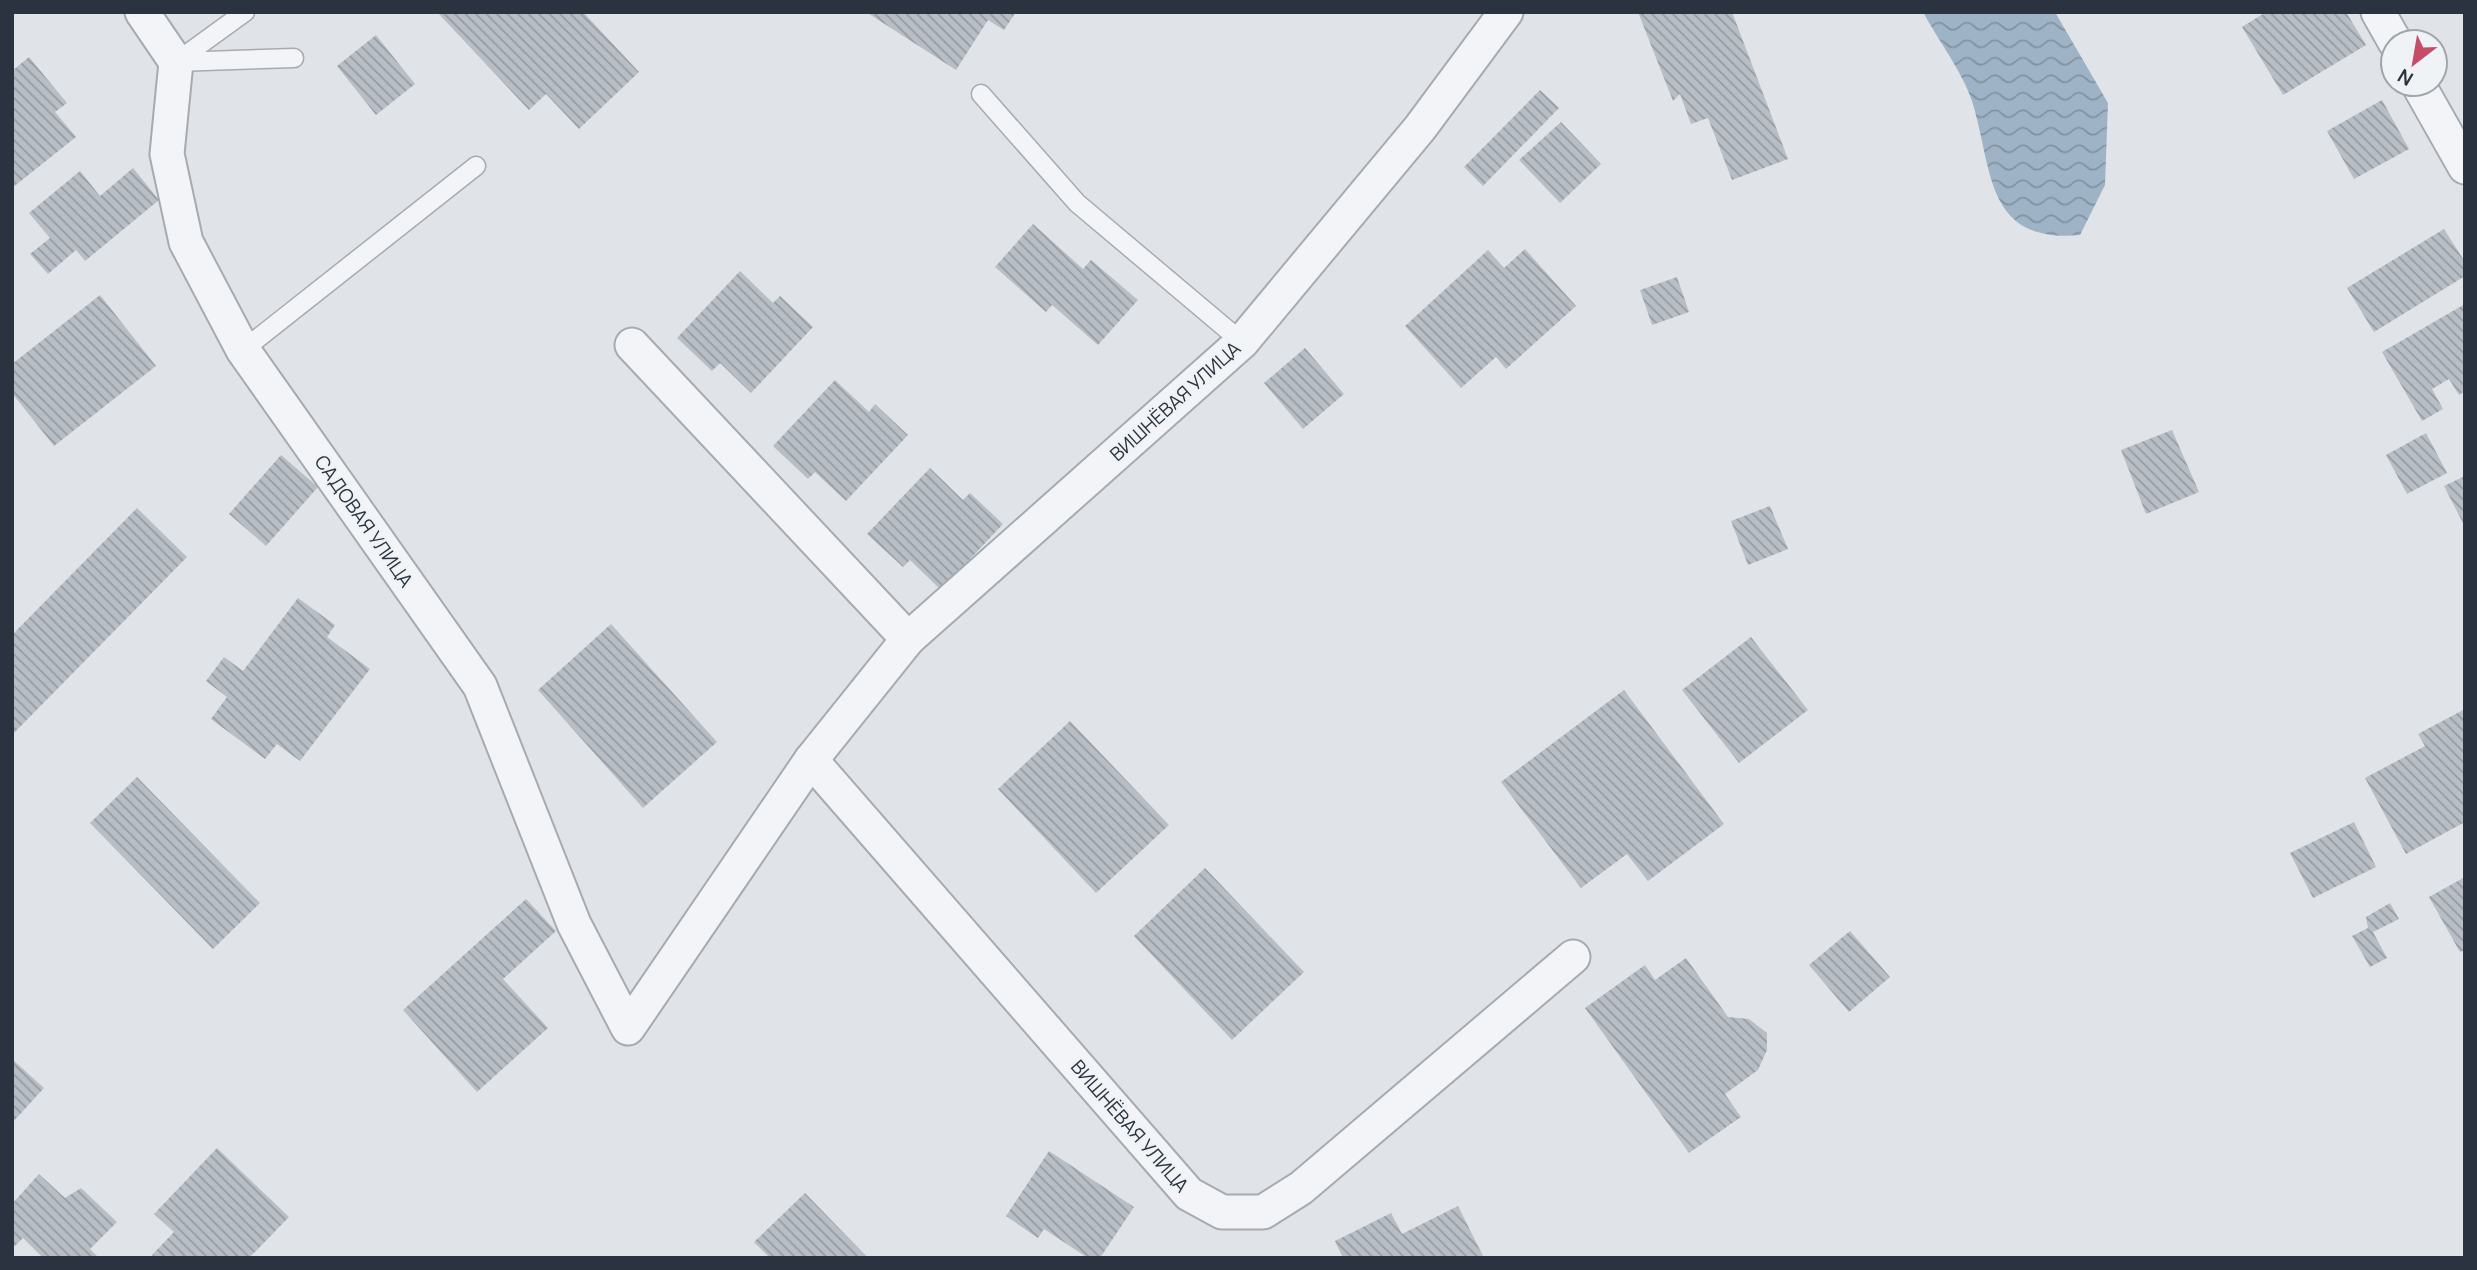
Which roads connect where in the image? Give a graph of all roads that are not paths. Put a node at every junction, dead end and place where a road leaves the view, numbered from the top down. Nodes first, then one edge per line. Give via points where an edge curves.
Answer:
1 (142, 12) edge
2 (245, 12) edge
3 (1506, 12) edge
4 (2378, 12) edge
5 (2387, 28) edge
6 (295, 58) dead end
7 (176, 62) junction
8 (981, 94) dead end
9 (2426, 98) edge
10 (476, 166) dead end
11 (2465, 167) edge
12 (1242, 342) junction
13 (632, 345) dead end
14 (243, 350) junction
15 (908, 639) junction
16 (811, 760) junction
17 (1573, 957) dead end
18 (628, 1028) joint

1 - 7 street
2 - 7 lane
3 - 12 street, ВИШНЁВАЯ УЛИЦА via 1420,128
4 - 5 street
6 - 7 lane
7 - 14 street, САДОВАЯ УЛИЦА via 167,154 186,242
8 - 12 lane via 1076,203
9 - 11 street
10 - 14 lane
12 - 15 street, ВИШНЁВАЯ УЛИЦА
13 - 15 street
14 - 18 street, САДОВАЯ УЛИЦА via 480,687 575,925
15 - 16 street, ВИШНЁВАЯ УЛИЦА
16 - 17 street, ВИШНЁВАЯ УЛИЦА via 1189,1194 1222,1212 1263,1212 1301,1188
16 - 18 street, ВИШНЁВАЯ УЛИЦА

